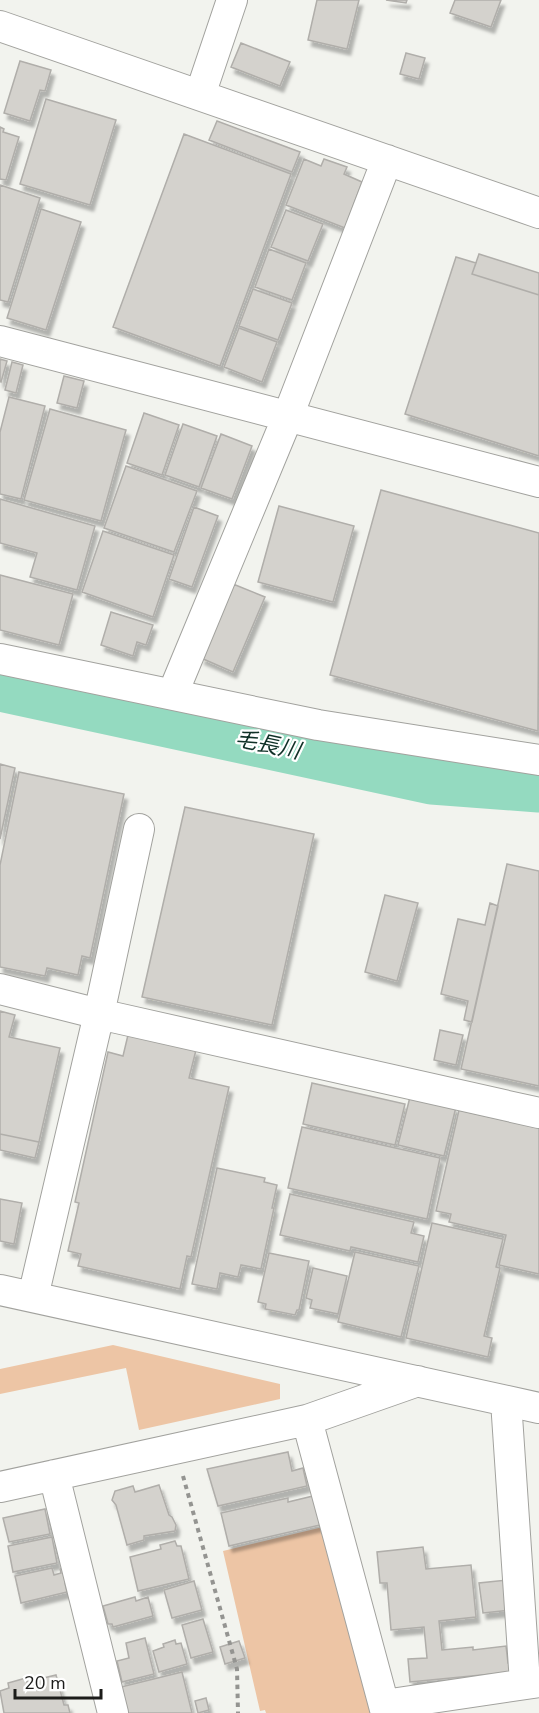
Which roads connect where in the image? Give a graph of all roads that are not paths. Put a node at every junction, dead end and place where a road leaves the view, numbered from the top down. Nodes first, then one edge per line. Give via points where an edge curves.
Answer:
1 (232, 0) edge
2 (0, 27) edge
3 (200, 95) junction
4 (387, 160) junction
5 (539, 213) edge
6 (0, 341) edge
7 (288, 416) junction
8 (539, 482) edge
9 (0, 659) edge
10 (173, 693) junction
11 (539, 760) edge
12 (139, 829) dead end
13 (0, 989) edge
14 (99, 1014) junction
15 (539, 1113) edge
16 (0, 1290) edge
17 (33, 1297) junction
18 (418, 1381) junction
19 (506, 1401) junction
20 (539, 1408) edge
21 (307, 1420) junction
22 (54, 1475) junction
23 (0, 1487) edge
24 (532, 1683) edge
25 (385, 1709) edge
26 (113, 1713) edge

1 - 3 street
2 - 3 street
3 - 4 street
4 - 5 street
4 - 7 street
6 - 7 street
7 - 8 street
7 - 10 street
9 - 10 street
10 - 11 street via 318,725
12 - 14 street
13 - 14 street
14 - 15 street
14 - 17 street
16 - 17 street
17 - 18 street
18 - 19 street
18 - 21 street
19 - 20 street
19 - 24 street
21 - 22 street
21 - 25 street
22 - 23 street
22 - 26 street
24 - 25 street

